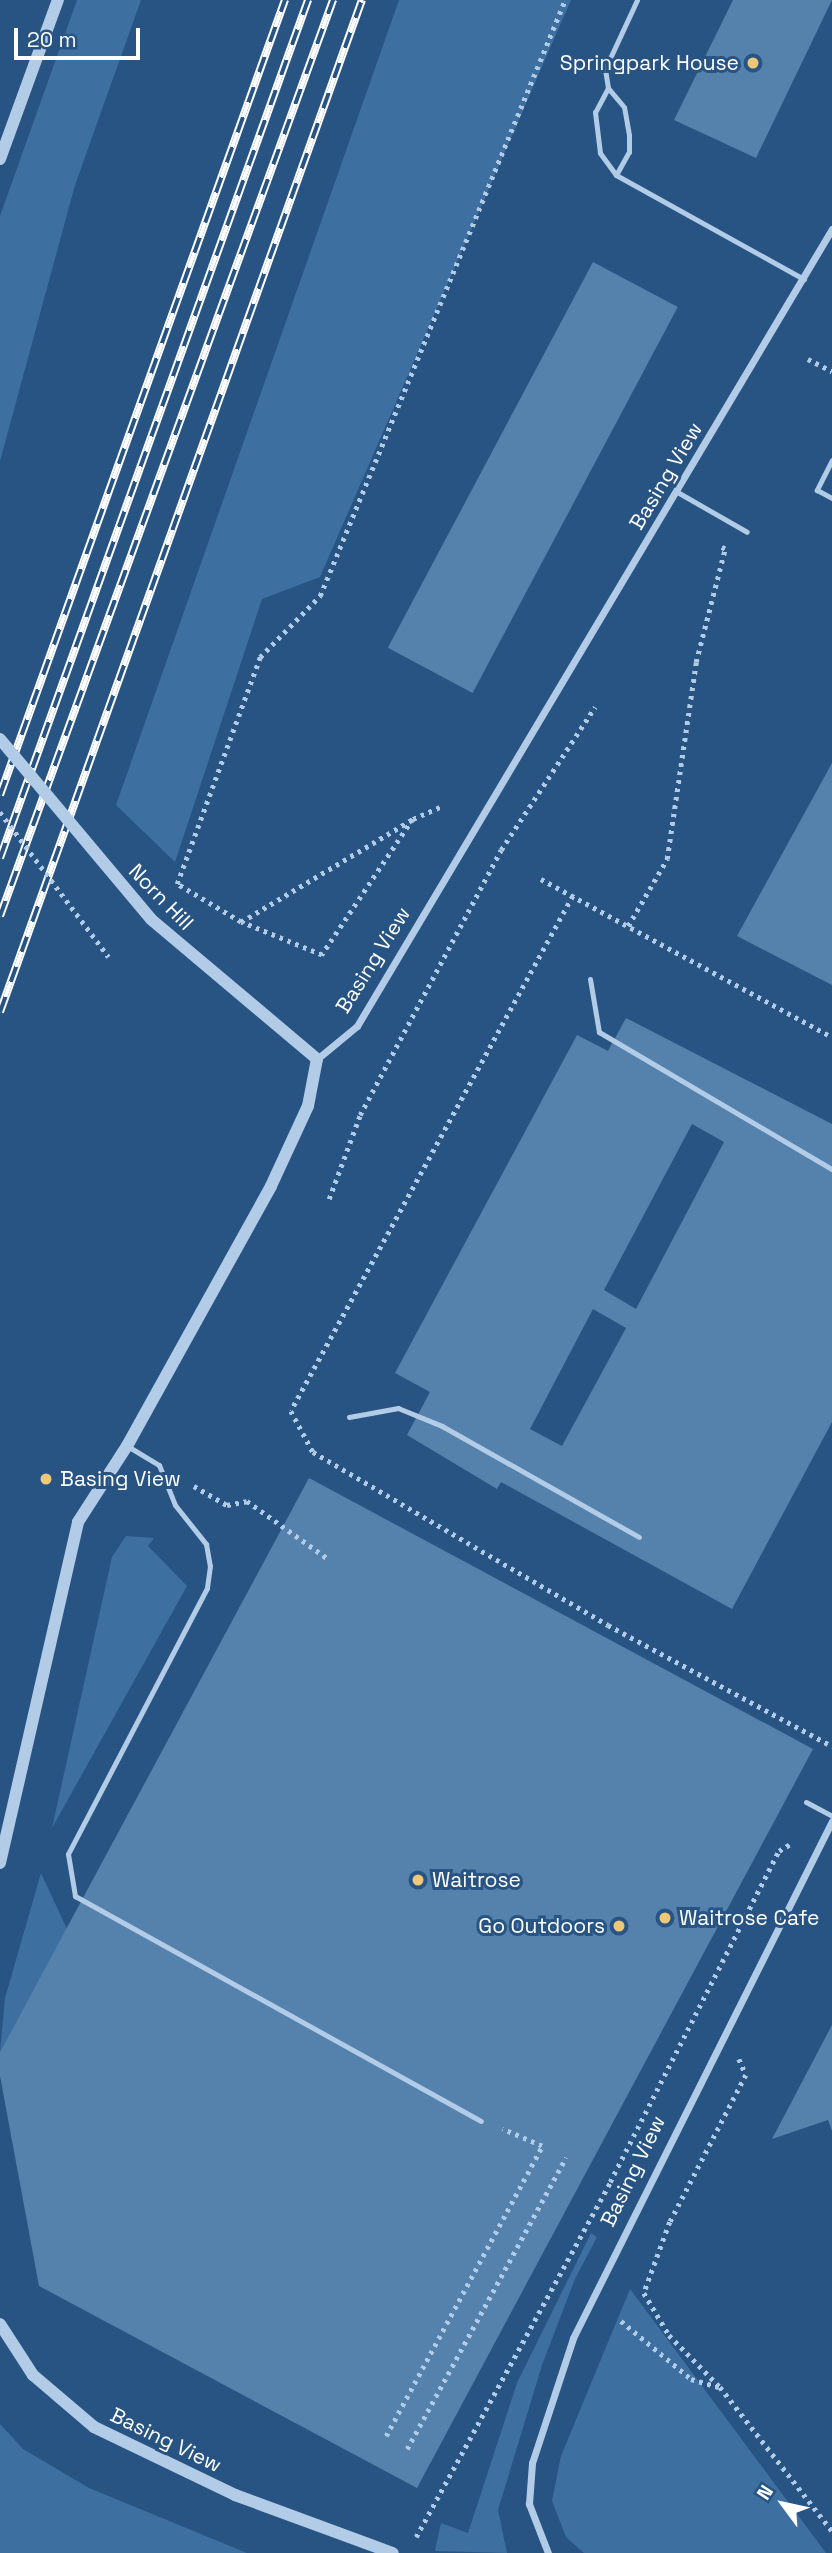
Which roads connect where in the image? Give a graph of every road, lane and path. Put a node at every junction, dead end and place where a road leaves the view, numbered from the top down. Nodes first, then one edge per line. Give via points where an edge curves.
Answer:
1 (58, 0) edge
2 (565, 0) edge
3 (636, 0) edge
4 (608, 88) junction
5 (0, 159) edge
6 (616, 176) junction
7 (832, 229) edge
8 (804, 279) junction
9 (808, 359) dead end
10 (832, 371) edge
11 (832, 460) edge
12 (679, 493) junction
13 (832, 498) edge
14 (747, 532) dead end
15 (713, 543) dead end
16 (595, 707) dead end
17 (0, 739) edge
18 (440, 807) dead end
19 (0, 813) edge
20 (413, 819) junction
21 (541, 879) dead end
22 (573, 897) junction
23 (241, 922) junction
24 (628, 926) junction
25 (110, 957) dead end
26 (590, 979) dead end
27 (832, 1037) edge
28 (317, 1059) junction
29 (832, 1169) edge
30 (329, 1199) dead end
31 (349, 1417) dead end
32 (127, 1446) junction
33 (183, 1479) dead end
34 (639, 1538) dead end
35 (327, 1558) dead end
36 (832, 1746) edge
37 (806, 1802) dead end
38 (832, 1819) edge
39 (779, 1851) dead end
40 (0, 1863) edge
41 (738, 2056) dead end
42 (481, 2121) joint
43 (566, 2157) dead end
44 (621, 2321) dead end
45 (0, 2324) edge
46 (720, 2387) junction
47 (386, 2436) dead end
48 (407, 2449) dead end
49 (419, 2529) dead end
50 (832, 2531) edge
51 (393, 2553) edge
52 (548, 2553) edge

1 - 5 street
2 - 23 path via 320,596 260,657 177,884
3 - 4 lane via 605,69
4 - 6 lane via 595,112 600,153
4 - 6 lane via 624,107 629,135 629,152
6 - 8 lane
7 - 8 street, Basing View
8 - 12 street, Basing View
9 - 10 path
11 - 13 lane via 817,489
12 - 14 lane
12 - 28 street, Basing View via 357,1026
15 - 24 path via 725,549 696,662 667,859
16 - 30 path via 501,850 360,1115
17 - 28 street, Norn Hill, bridge via 150,919
18 - 20 path
19 - 25 path, bridge
20 - 23 path
20 - 23 path via 322,955
21 - 22 path
22 - 24 path
22 - 36 path via 291,1411 313,1452 608,1625
24 - 27 path
26 - 29 lane via 599,1032
28 - 32 street via 308,1106 271,1186
31 - 34 lane via 398,1408 442,1426
32 - 40 street via 78,1522
32 - 42 lane via 159,1465 175,1505 206,1544 211,1566 207,1588 68,1854 75,1896
33 - 35 path via 227,1505 247,1500
37 - 38 lane
38 - 52 street, Basing View via 573,2338 532,2463 529,2504
39 - 49 path, Basing View via 610,2182
41 - 46 path via 746,2074 670,2222 644,2292 669,2335
42 - 47 path via 542,2146
43 - 48 path
44 - 46 path via 691,2379
45 - 51 street, Basing View via 33,2375 94,2427 235,2495
46 - 50 path

